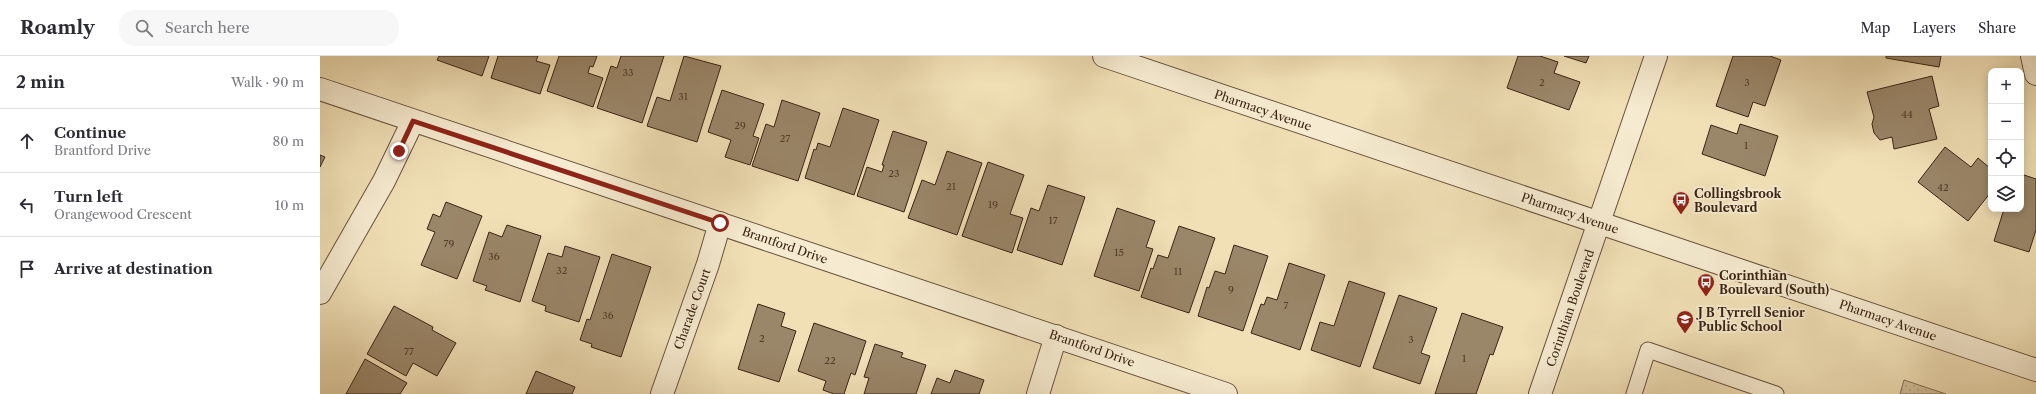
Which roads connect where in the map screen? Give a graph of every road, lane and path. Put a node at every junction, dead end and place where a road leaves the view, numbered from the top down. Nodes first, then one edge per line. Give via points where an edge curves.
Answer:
1 (1104, 56) edge
2 (1656, 56) edge
3 (2032, 56) edge
4 (2036, 74) edge
5 (320, 89) edge
6 (413, 121) junction
7 (720, 223) junction
8 (1600, 223) junction
9 (320, 293) edge
10 (1056, 336) junction
11 (2036, 370) edge
12 (662, 394) edge
13 (1038, 394) edge
14 (1226, 394) edge
15 (1540, 394) edge
16 (1634, 394) edge
17 (1776, 394) edge

1 - 8 street, Pharmacy Avenue
2 - 8 street
3 - 4 street
5 - 6 street, Brantford Drive
6 - 7 street, Brantford Drive
6 - 9 street via 384,181
7 - 10 street, Brantford Drive
7 - 12 street, Charade Court
8 - 11 street, Pharmacy Avenue
8 - 15 street, Corinthian Boulevard
10 - 13 street
10 - 14 street, Brantford Drive
16 - 17 lane via 1648,350

